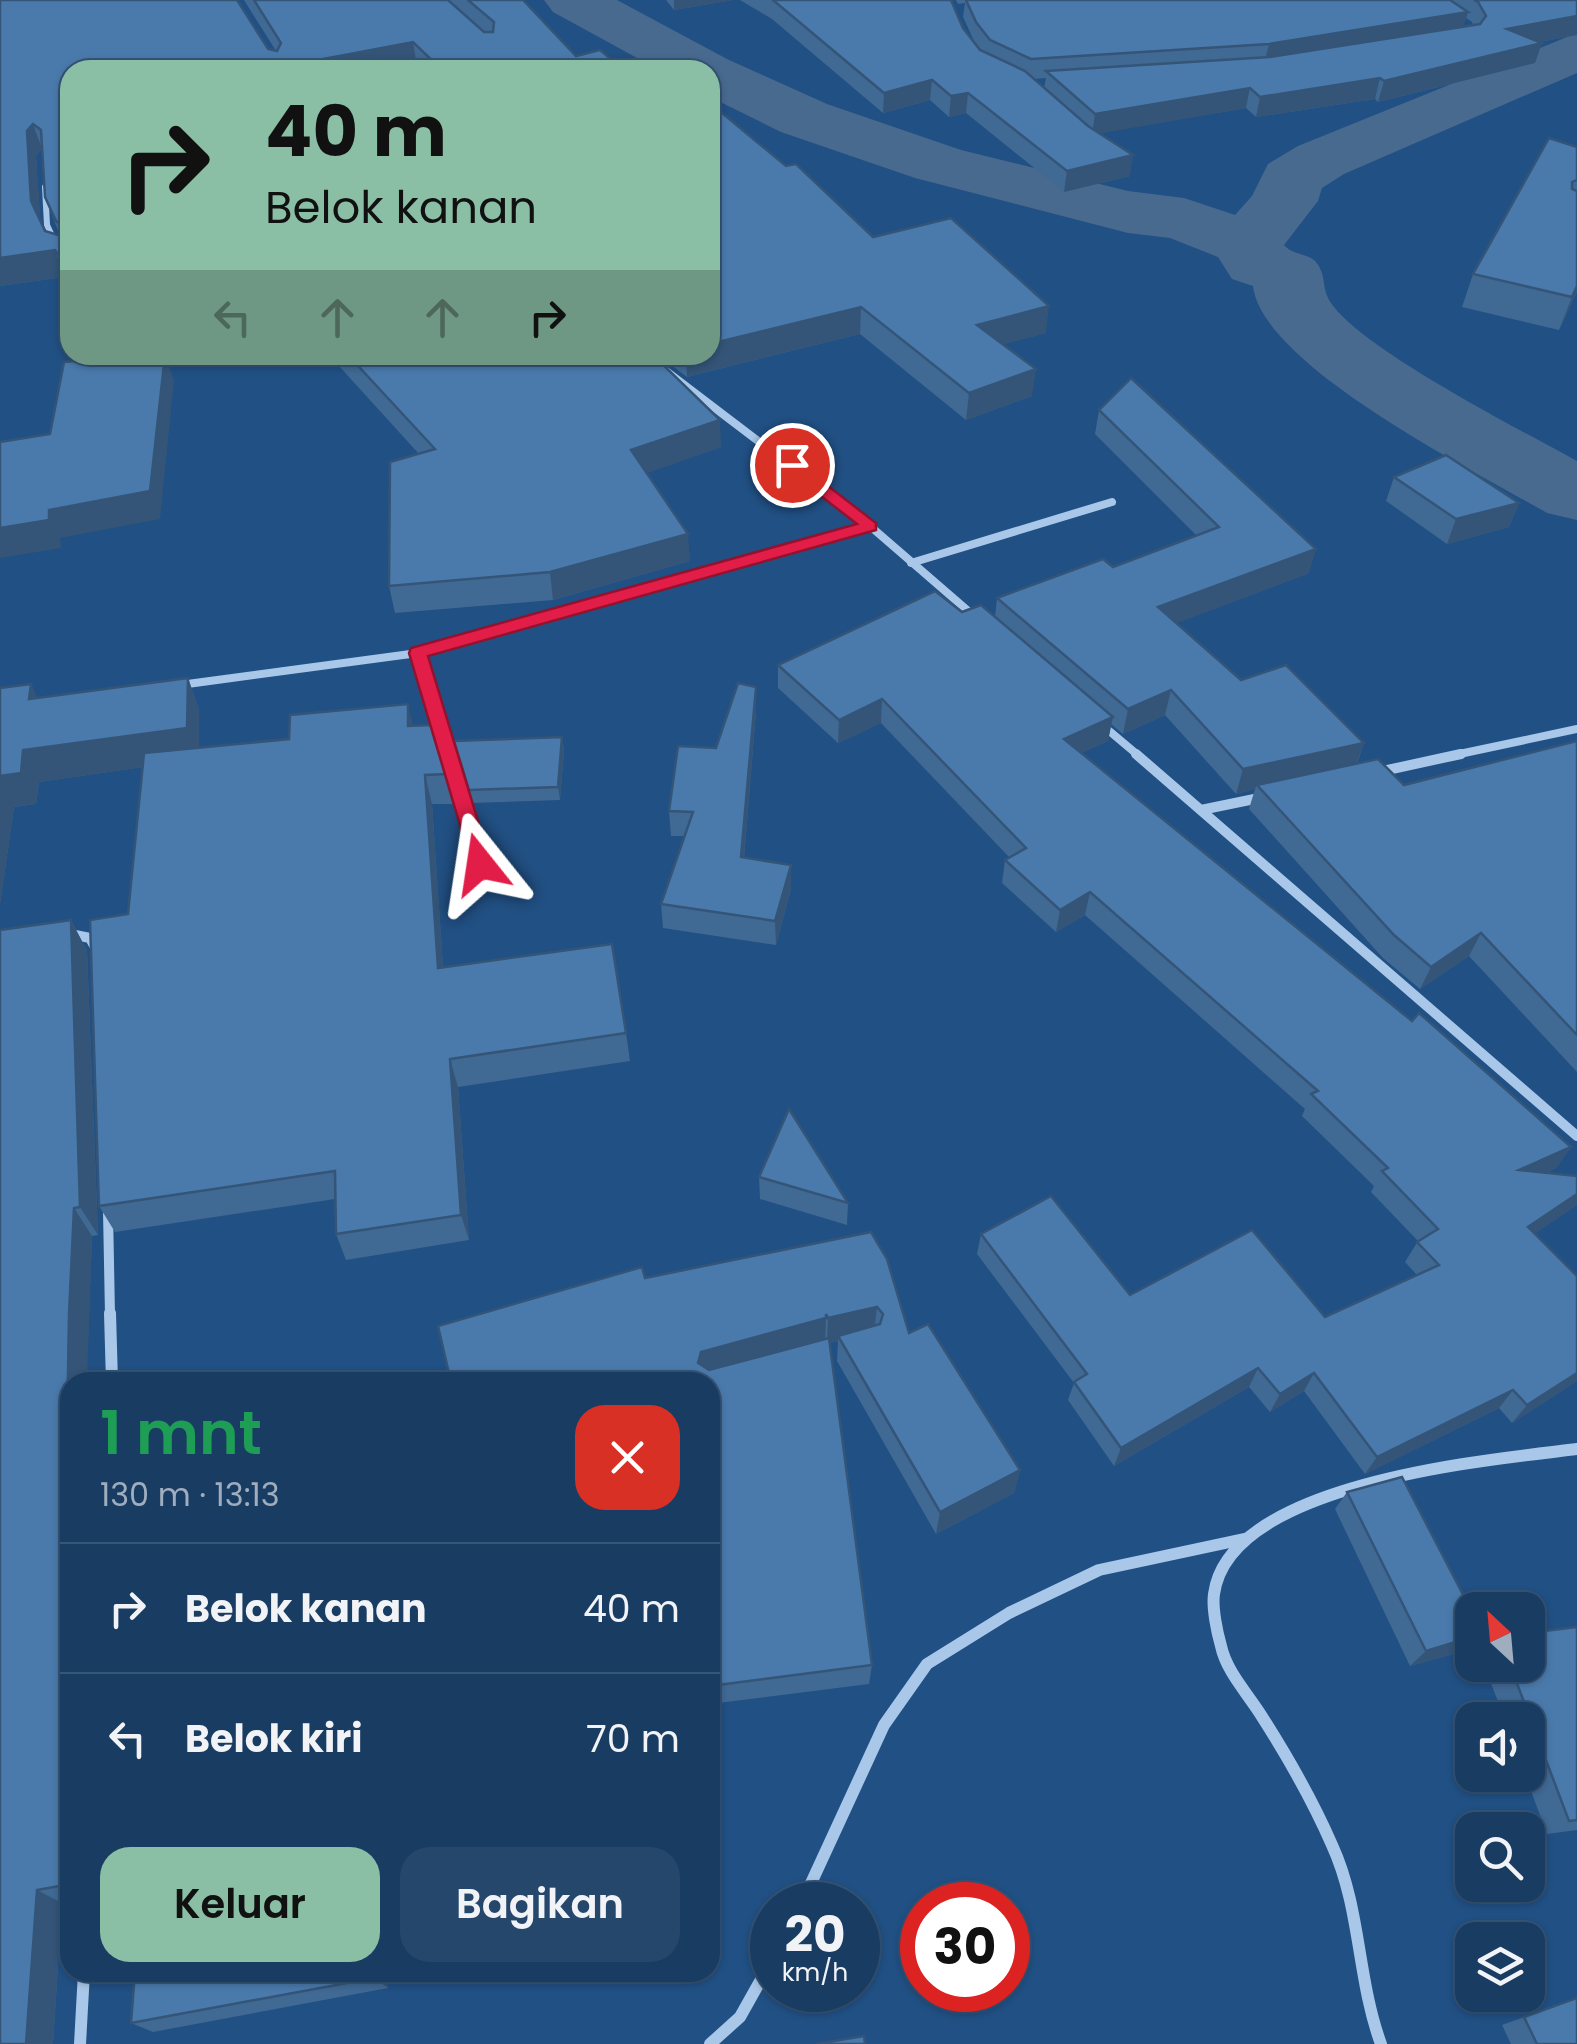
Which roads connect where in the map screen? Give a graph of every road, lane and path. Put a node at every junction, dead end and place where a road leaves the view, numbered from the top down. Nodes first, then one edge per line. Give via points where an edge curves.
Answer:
1 (44, 174) edge
2 (60, 253) edge
3 (658, 365) edge
4 (1112, 502) dead end
5 (870, 526) junction
6 (911, 563) junction
7 (983, 624) edge
8 (418, 653) junction
9 (171, 686) edge
10 (1084, 710) edge
11 (1577, 730) edge
12 (1370, 774) edge
13 (1276, 794) edge
14 (1201, 810) junction
15 (480, 864) dead end
16 (55, 933) edge
17 (98, 972) edge
18 (1577, 1136) edge
19 (108, 1202) edge
20 (112, 1372) edge
21 (1577, 1449) edge
22 (1244, 1538) junction
23 (811, 1882) edge
24 (83, 1982) edge
25 (750, 2000) edge
26 (80, 2044) edge
27 (710, 2044) edge
28 (1381, 2044) edge

1 - 2 street via 51,237
3 - 5 street
4 - 6 street
5 - 6 street
5 - 8 street
6 - 7 street
8 - 9 street
8 - 15 street
10 - 14 street
11 - 12 street
13 - 14 street
14 - 18 street
16 - 17 street via 90,938
19 - 20 street
21 - 22 street via 1326,1494 1278,1513
22 - 23 street via 1098,1570 1009,1612 927,1664 884,1726
22 - 28 street via 1218,1578 1212,1612 1221,1650 1341,1864 1358,1971
24 - 26 street
25 - 27 street

